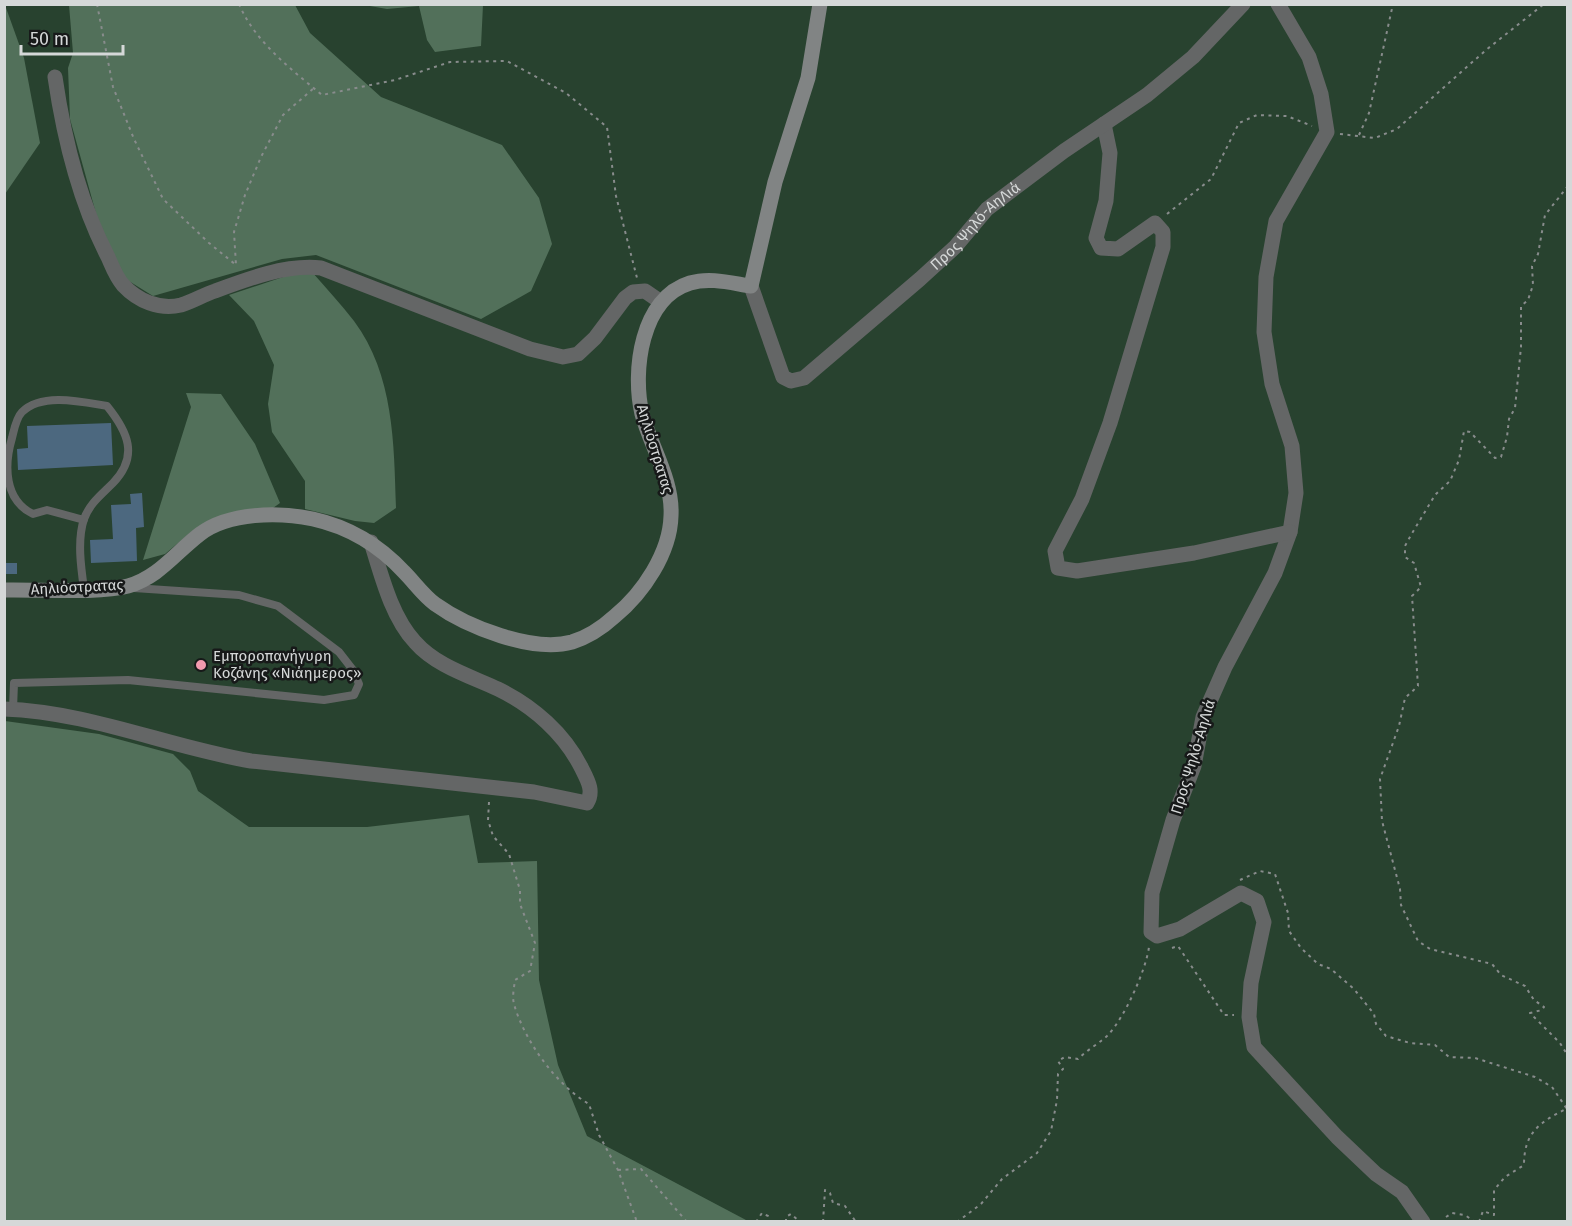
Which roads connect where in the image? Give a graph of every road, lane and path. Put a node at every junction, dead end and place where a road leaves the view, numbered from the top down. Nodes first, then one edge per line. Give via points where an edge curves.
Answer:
1 (97, 4) edge
2 (239, 4) edge
3 (820, 4) edge
4 (1243, 4) edge
5 (1278, 4) edge
6 (1393, 4) edge
7 (1544, 4) edge
8 (54, 77) dead end
9 (314, 88) junction
10 (1104, 124) junction
11 (1327, 132) junction
12 (1359, 135) junction
13 (1568, 186) edge
14 (1155, 223) junction
15 (751, 286) junction
16 (641, 291) junction
17 (661, 302) junction
18 (5, 462) edge
19 (84, 520) junction
20 (1290, 532) junction
21 (371, 542) junction
22 (125, 587) junction
23 (84, 589) junction
24 (4, 590) edge
25 (14, 683) junction
26 (4, 684) edge
27 (9, 709) edge
28 (491, 787) junction
29 (1241, 893) junction
30 (1154, 934) junction
31 (1170, 948) dead end
32 (1154, 952) dead end
33 (1249, 1017) junction
34 (1568, 1056) edge
35 (1567, 1108) edge
36 (618, 1170) junction
37 (1446, 1217) dead end
38 (637, 1221) edge
39 (687, 1221) edge
40 (756, 1221) edge
41 (770, 1221) edge
42 (786, 1221) edge
43 (800, 1221) edge
44 (823, 1221) edge
45 (856, 1221) edge
46 (957, 1221) edge
47 (1424, 1221) edge
48 (1477, 1221) edge

1 - 9 path via 113,87 163,199 236,265 234,232 261,157 284,115
2 - 9 path via 248,24
3 - 15 street via 808,78 775,182
4 - 10 street, Προς Ψηλό-ΑηΛιά via 1193,57
5 - 11 street via 1309,57 1322,94
6 - 12 path via 1369,113
7 - 12 path via 1397,129 1375,138
8 - 16 street via 62,125 89,215 121,283 148,303 165,307 182,304 294,267 321,268 530,349 563,357 586,349 626,298
9 - 16 path via 322,95 395,80 450,62 507,62 566,93 608,127 616,196
10 - 14 street via 1110,153 1106,201 1096,238 1101,248 1118,249
10 - 15 street, Προς Ψηλό-ΑηΛιά via 987,209 955,247 804,378 790,381 783,377
11 - 12 path
11 - 14 path via 1287,116 1257,115 1239,123 1211,179
11 - 20 street, Προς Ψηλό-ΑηΛιά via 1276,221 1266,277 1264,332 1272,384 1292,446 1296,493
13 - 34 path via 1545,214 1532,266 1533,285 1528,300 1521,306 1515,408 1509,418 1501,457 1495,458 1470,432 1464,431 1459,460 1450,481 1435,495 1405,546 1405,557 1414,563 1420,587 1412,596 1418,686 1405,698 1380,779 1382,821 1401,905 1418,941 1430,949 1492,964 1501,975 1525,986 1544,1007 1530,1012
14 - 20 street via 1163,232 1160,257 1110,423 1082,499 1055,551 1058,568 1089,570
15 - 17 street via 699,281 681,287
16 - 17 street
17 - 21 street, Αηλιόστρατας via 644,341 639,392 672,517 656,567 618,614 587,636 558,644 535,643 496,633 474,626 433,602
18 - 19 lane via 12,489 23,509 33,514 60,512
18 - 19 lane via 22,412 39,403 72,400 107,406 123,426 129,448 124,470 96,498
19 - 23 lane
20 - 30 street, Προς Ψηλό-ΑηΛιά via 1275,573 1203,717 1194,766 1152,893
21 - 22 street, Αηλιόστρατας via 313,519 285,515 239,519 206,529 165,567
21 - 28 street via 390,598 414,642 440,662 500,690 545,721 572,749 591,796 586,803 580,803
22 - 23 street, Αηλιόστρατας
22 - 25 lane via 239,595 278,606 339,652 359,684 354,695 324,700 118,680
23 - 24 street, Αηλιόστρατας
25 - 26 lane
25 - 27 lane
27 - 28 street via 77,716 215,755 251,761
28 - 36 path via 488,820 493,836 509,854 520,890 520,904 535,943 531,971 515,980 513,1001 524,1029 543,1058 576,1096 589,1104 598,1135
29 - 30 street via 1180,928
29 - 33 street via 1257,901 1264,922 1251,983
29 - 35 path via 1240,878 1260,871 1275,874 1288,913 1289,931 1318,964 1331,969 1354,989 1386,1036 1435,1045 1449,1057 1475,1058 1535,1077 1551,1087
30 - 32 path
30 - 46 path via 1123,1018 1078,1059 1058,1060 1063,1069 1058,1074 1051,1131 1037,1153
31 - 33 path via 1178,946 1224,1015
33 - 47 street via 1254,1047 1264,1059 1337,1137 1376,1174 1402,1192
35 - 48 path via 1534,1131 1524,1146 1524,1165 1494,1190 1494,1215 1483,1211
36 - 38 path
36 - 39 path via 641,1169
37 - 48 path via 1452,1213
40 - 41 path via 762,1213
42 - 43 path via 790,1214
44 - 45 path via 825,1190 833,1203 845,1206

